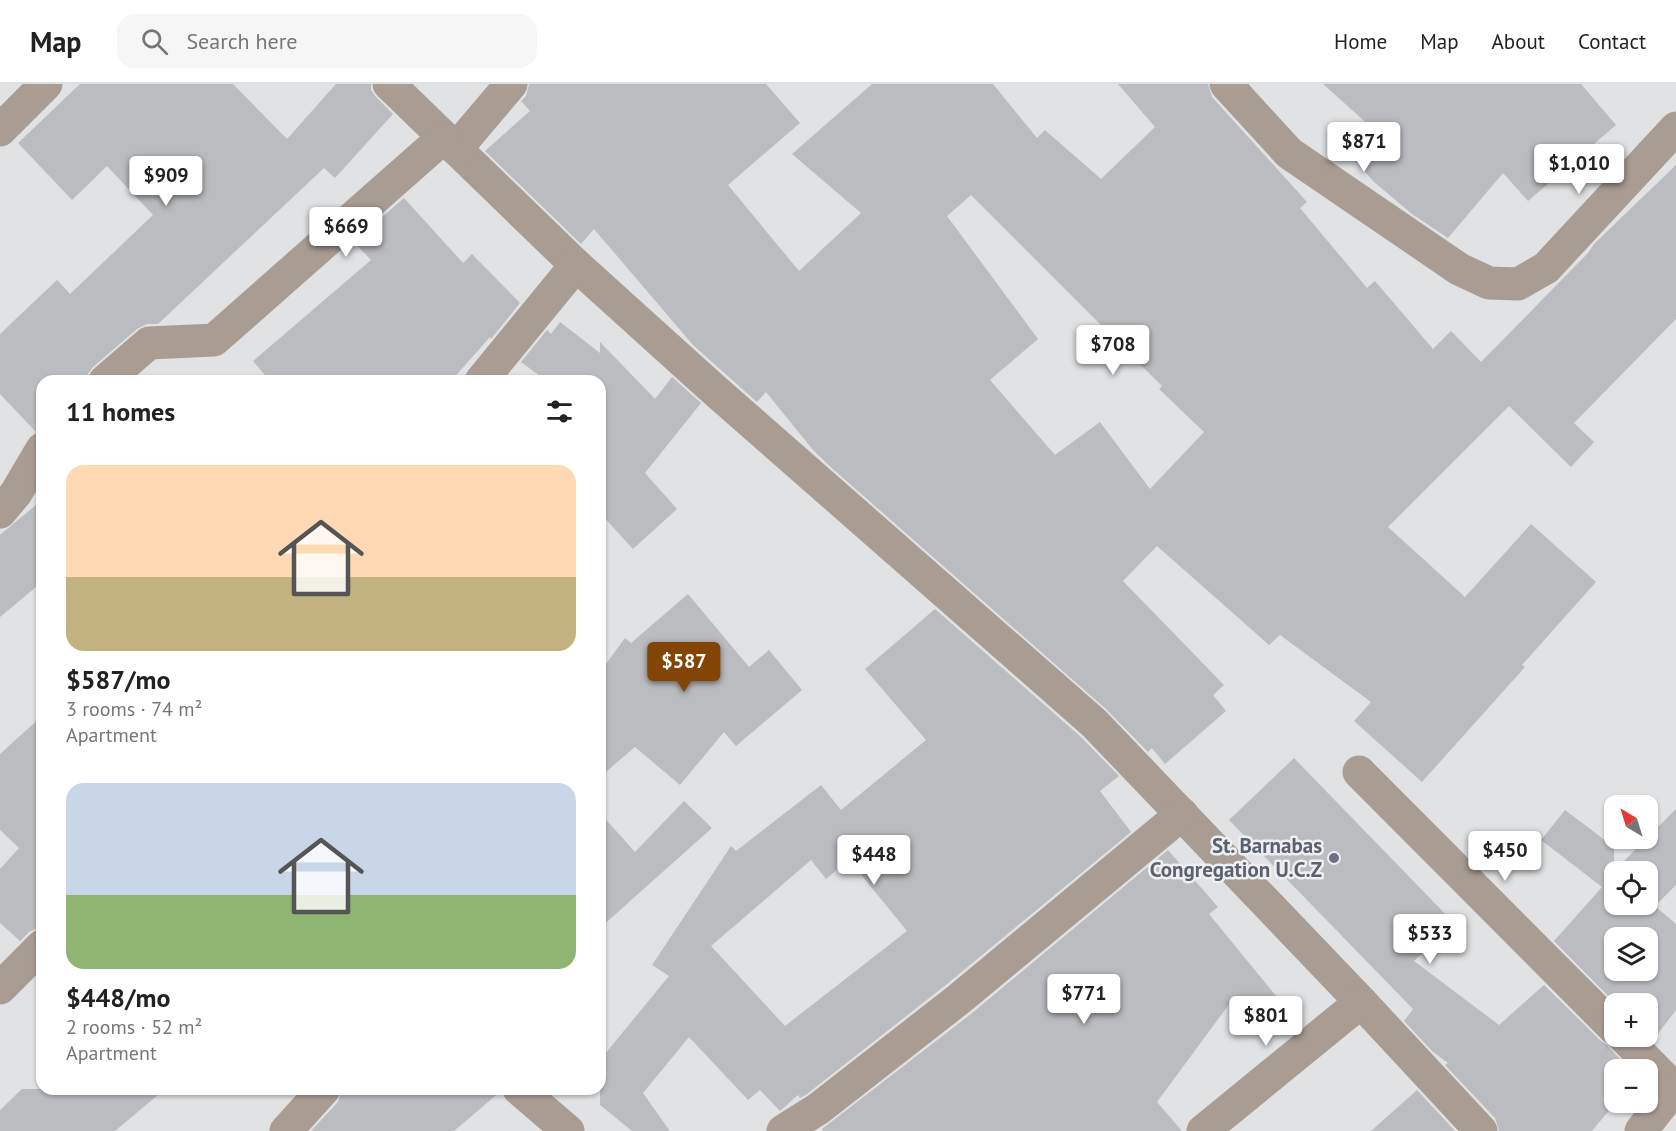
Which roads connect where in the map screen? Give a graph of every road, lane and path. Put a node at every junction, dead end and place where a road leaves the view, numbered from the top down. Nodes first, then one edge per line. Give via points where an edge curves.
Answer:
1 (46, 84) edge
2 (389, 84) edge
3 (511, 84) edge
4 (1226, 84) edge
5 (1676, 128) edge
6 (0, 130) edge
7 (449, 143) junction
8 (576, 265) junction
9 (112, 375) edge
10 (487, 375) edge
11 (36, 459) edge
12 (0, 512) edge
13 (1359, 772) dead end
14 (1182, 814) junction
15 (36, 952) edge
16 (0, 988) edge
17 (1361, 1002) junction
18 (1604, 1018) edge
19 (1634, 1047) edge
20 (1675, 1087) edge
21 (319, 1095) edge
22 (526, 1095) edge
23 (286, 1131) edge
24 (568, 1131) edge
25 (783, 1131) edge
26 (1203, 1131) edge
27 (1481, 1131) edge
28 (1641, 1131) edge

1 - 6 street
2 - 7 street
3 - 7 street
4 - 5 street via 1289,153 1459,269 1489,283 1518,284 1546,268
7 - 8 street
7 - 9 street via 214,340 149,343
8 - 10 street
8 - 14 street via 1053,686
11 - 12 street via 16,494
13 - 18 street
14 - 17 street
14 - 25 street via 959,999
15 - 16 street
17 - 26 street
17 - 27 street
19 - 20 street
20 - 28 street
21 - 23 street
22 - 24 street

